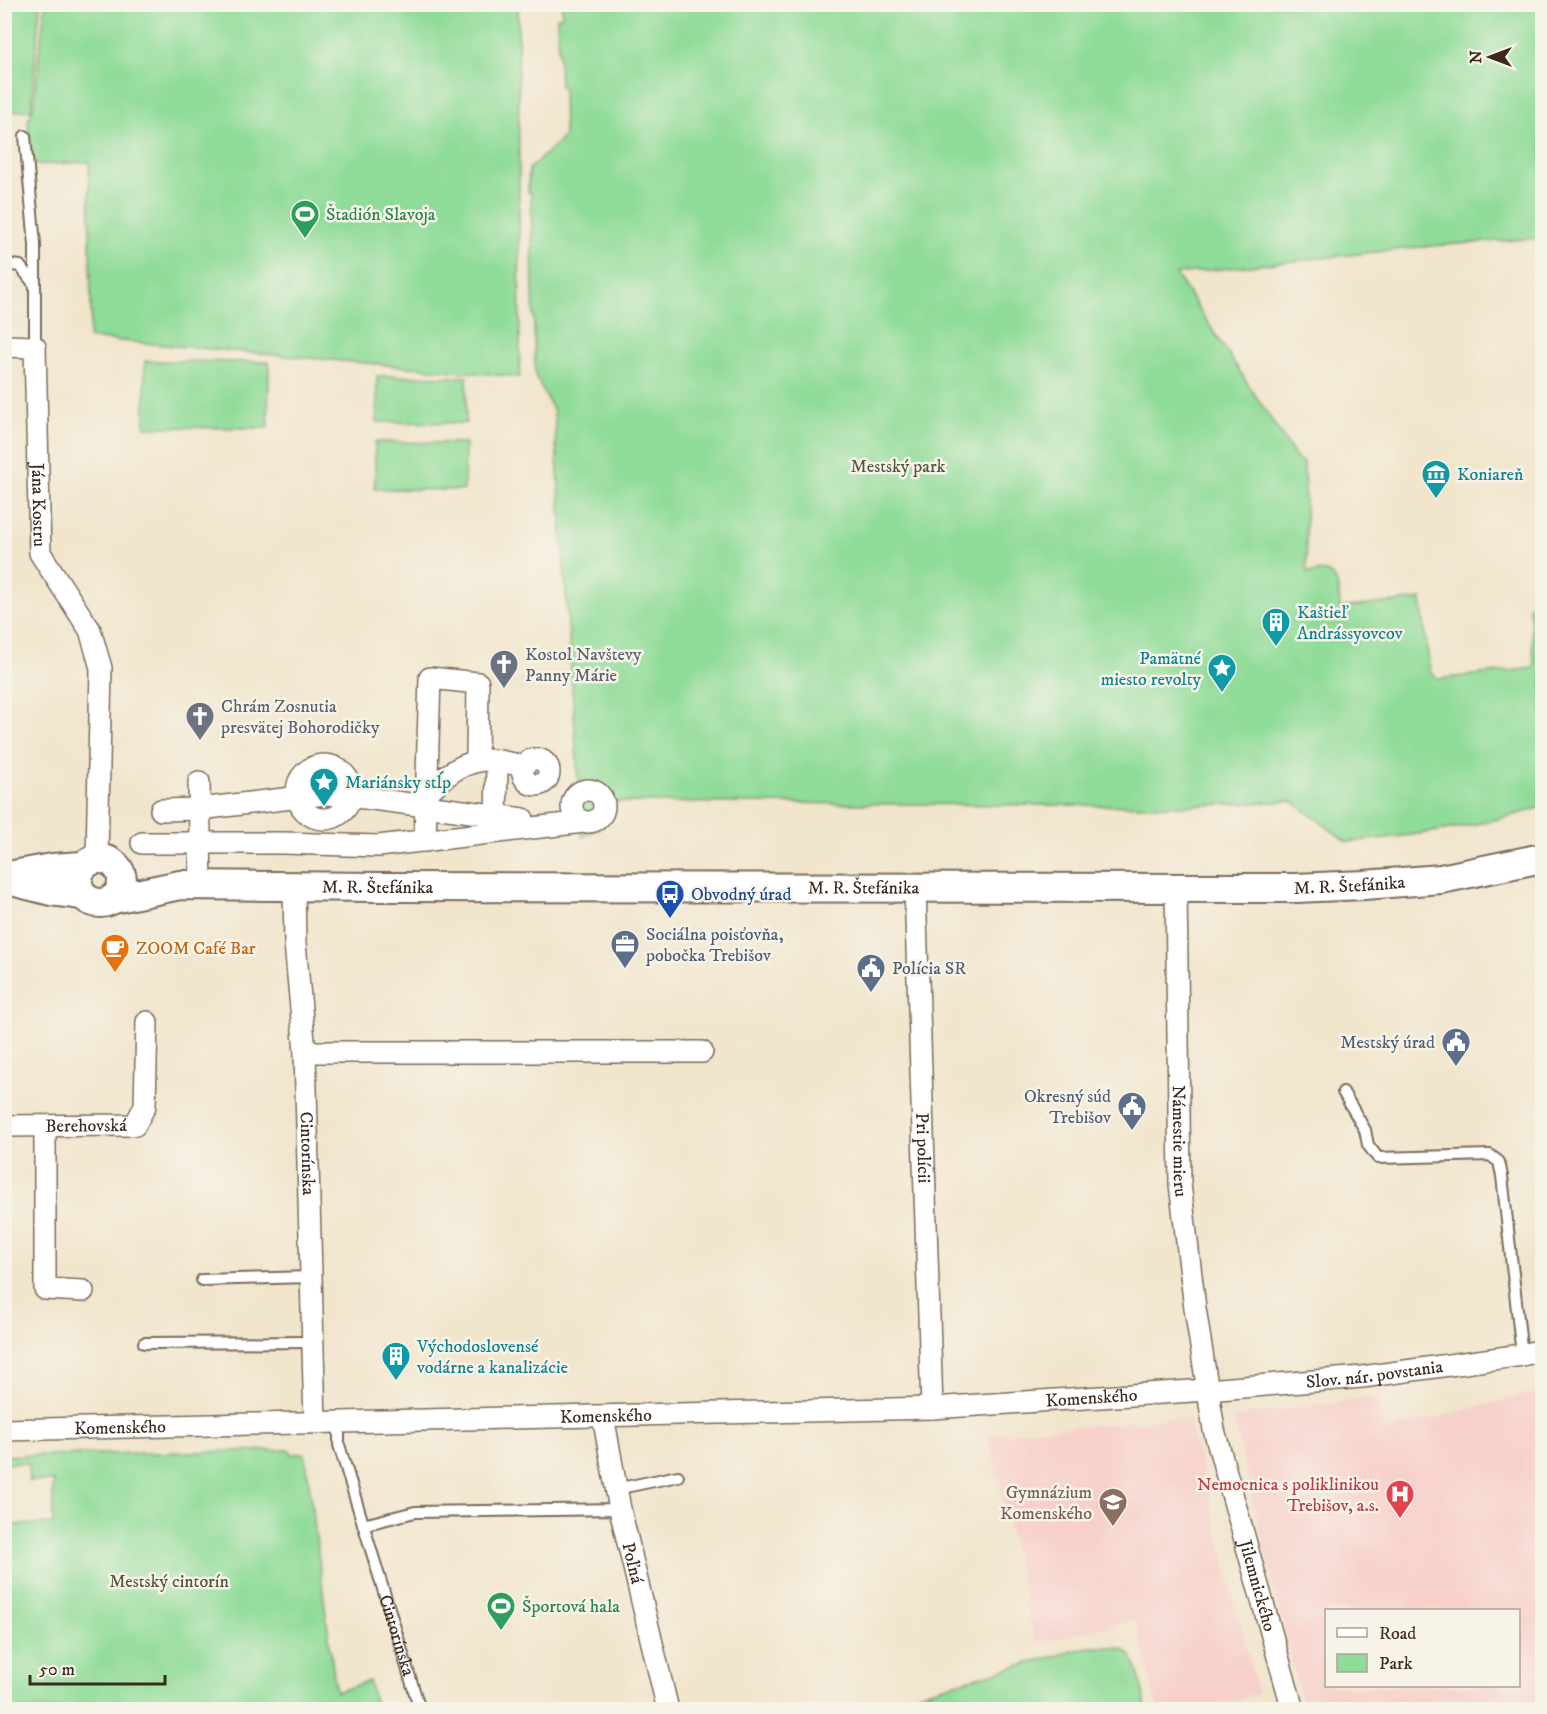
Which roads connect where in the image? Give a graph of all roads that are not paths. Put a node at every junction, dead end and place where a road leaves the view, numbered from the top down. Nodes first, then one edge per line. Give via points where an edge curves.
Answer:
1 (25, 136) dead end
2 (4, 264) edge
3 (34, 284) junction
4 (4, 346) edge
5 (35, 347) junction
6 (507, 764) junction
7 (200, 782) dead end
8 (350, 796) junction
9 (575, 796) junction
10 (298, 798) junction
11 (425, 801) junction
12 (200, 809) junction
13 (160, 810) dead end
14 (324, 819) junction
15 (584, 822) junction
16 (496, 823) junction
17 (523, 823) junction
18 (425, 841) junction
19 (142, 843) dead end
20 (200, 843) junction
21 (284, 843) junction
22 (365, 844) junction
23 (1542, 858) edge
24 (98, 863) junction
25 (4, 878) edge
26 (191, 885) junction
27 (294, 886) junction
28 (915, 887) junction
29 (1176, 889) junction
30 (83, 895) junction
31 (113, 899) junction
32 (147, 1022) dead end
33 (305, 1052) junction
34 (702, 1052) dead end
35 (1343, 1092) dead end
36 (4, 1126) edge
37 (45, 1126) junction
38 (311, 1277) junction
39 (202, 1280) dead end
40 (83, 1291) dead end
41 (313, 1342) junction
42 (144, 1343) dead end
43 (1532, 1352) edge
44 (1207, 1390) junction
45 (932, 1408) junction
46 (603, 1416) junction
47 (339, 1422) junction
48 (315, 1423) junction
49 (4, 1430) edge
50 (678, 1476) dead end
51 (618, 1499) junction
52 (363, 1525) junction
53 (420, 1710) edge
54 (668, 1710) edge
55 (1293, 1710) edge

1 - 3 lane, Jána Kostru via 35,245
2 - 3 lane via 20,266
3 - 5 lane, Jána Kostru
4 - 5 street
5 - 24 street, Jána Kostru via 40,553 90,630 101,668
6 - 9 street via 535,758 544,761 549,768 548,777
6 - 11 street via 465,764
6 - 11 street via 478,684 430,678
6 - 16 street
6 - 17 street
7 - 12 street
8 - 10 street
8 - 10 street via 345,776 323,765 302,777
8 - 11 street
8 - 14 street via 338,815
9 - 15 street via 572,811
9 - 15 street via 589,789 604,802 600,817
10 - 12 street
10 - 14 street via 303,810
11 - 16 street
11 - 18 street
12 - 13 street
12 - 20 street
14 - 21 street via 307,823
14 - 22 street via 342,823
15 - 17 street
16 - 17 street
16 - 18 street
18 - 22 street
19 - 20 street
20 - 21 street
20 - 26 street
21 - 22 street
23 - 29 street, M. R. Štefánika via 1410,882
24 - 25 street, M. R. Štefánika
24 - 26 street, M. R. Štefánika
24 - 30 street via 79,873
24 - 31 street via 121,873 122,884
25 - 30 street, M. R. Štefánika
26 - 27 street, M. R. Štefánika
26 - 31 street, M. R. Štefánika
27 - 28 street, M. R. Štefánika
27 - 33 street, Cintorínska
28 - 29 street, M. R. Štefánika
28 - 45 street, Pri polícii
29 - 44 street, Námestie mieru via 1180,1184
30 - 31 street via 98,903
32 - 37 street, Berehovská via 146,1106 135,1125
33 - 34 street
33 - 38 street, Cintorínska
35 - 43 lane via 1378,1158 1490,1155 1498,1162
36 - 37 street, Berehovská
37 - 40 street via 45,1289
38 - 39 lane
38 - 41 street, Cintorínska
41 - 42 lane
41 - 48 street, Cintorínska
43 - 44 street, Slov. nár. povstania via 1362,1377
44 - 45 street, Komenského
44 - 55 street, Jilemnického via 1214,1430
45 - 46 street, Komenského
46 - 47 street, Komenského
46 - 51 street, Poľná
47 - 48 street, Komenského
47 - 52 lane, Cintorínska via 339,1445
48 - 49 street, Komenského
50 - 51 lane
51 - 52 lane via 415,1512
51 - 54 street, Poľná
52 - 53 lane, Cintorínska

